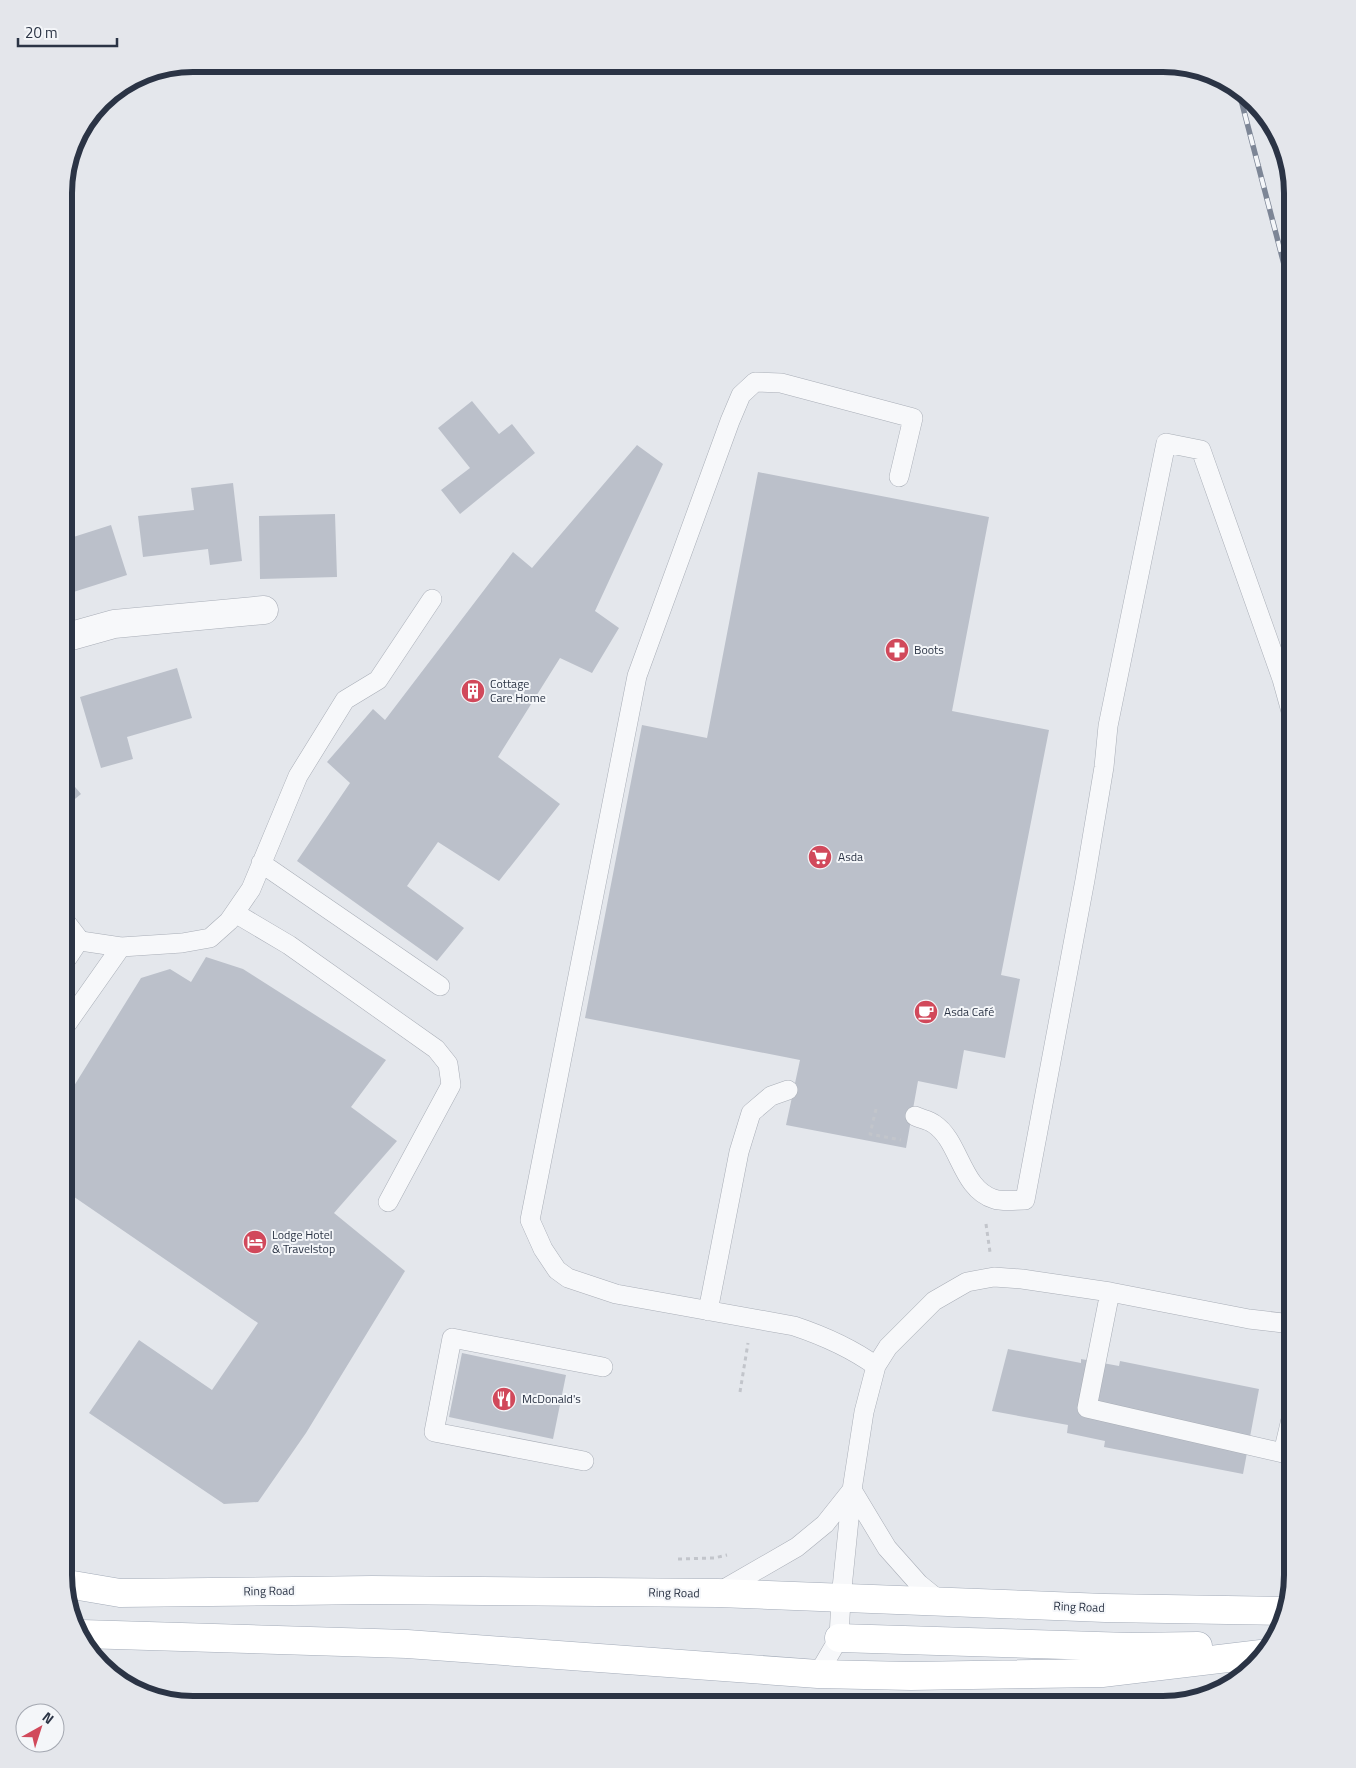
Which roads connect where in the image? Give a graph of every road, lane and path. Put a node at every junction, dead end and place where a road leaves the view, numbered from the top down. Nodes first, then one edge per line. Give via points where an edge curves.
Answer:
1 (899, 477) dead end
2 (432, 599) dead end
3 (264, 610) dead end
4 (73, 636) edge
5 (1284, 686) edge
6 (261, 863) junction
7 (235, 913) junction
8 (72, 941) edge
9 (121, 947) junction
10 (440, 986) dead end
11 (72, 1016) edge
12 (788, 1090) dead end
13 (915, 1116) dead end
14 (388, 1202) dead end
15 (1110, 1292) junction
16 (708, 1311) junction
17 (752, 1319) junction
18 (1284, 1323) edge
19 (876, 1366) junction
20 (603, 1367) dead end
21 (740, 1392) dead end
22 (1284, 1449) edge
23 (584, 1461) dead end
24 (852, 1490) junction
25 (73, 1585) edge
26 (718, 1593) junction
27 (841, 1598) junction
28 (940, 1601) junction
29 (1277, 1611) edge
30 (89, 1634) edge
31 (838, 1638) junction
32 (1260, 1645) edge
33 (1252, 1655) edge
34 (818, 1674) junction

1 - 16 lane via 914,418 780,383 755,382 741,395 730,422 637,676 530,1220 543,1249 557,1270 568,1278 616,1294
2 - 6 lane via 378,680 345,700 298,776
3 - 4 street via 114,624
5 - 13 lane via 1201,450 1166,443 1108,726 1085,880 1025,1200 995,1199 981,1192 946,1137 934,1124
6 - 7 lane via 251,889
6 - 10 lane
7 - 9 lane via 210,938
7 - 14 lane via 289,946 436,1049 448,1064 451,1085
8 - 9 lane
9 - 11 lane
12 - 16 lane via 771,1096 751,1113 739,1152
15 - 18 lane
15 - 19 lane via 1022,1279 994,1278 967,1282 934,1301 888,1347
15 - 22 lane via 1087,1408 1283,1453
16 - 17 lane
17 - 19 lane via 819,1334
17 - 21 path
19 - 24 lane via 864,1412
20 - 23 lane via 452,1338 434,1432
24 - 26 lane via 825,1524 797,1547
24 - 27 lane
24 - 28 lane via 887,1548 919,1584
25 - 26 main road, Ring Road via 120,1593 372,1590
26 - 27 main road, Ring Road
27 - 28 main road, Ring Road
27 - 31 lane
28 - 29 main road, Ring Road
30 - 34 main road via 407,1644
31 - 32 main road via 1130,1647
31 - 34 lane
33 - 34 main road via 1102,1673

